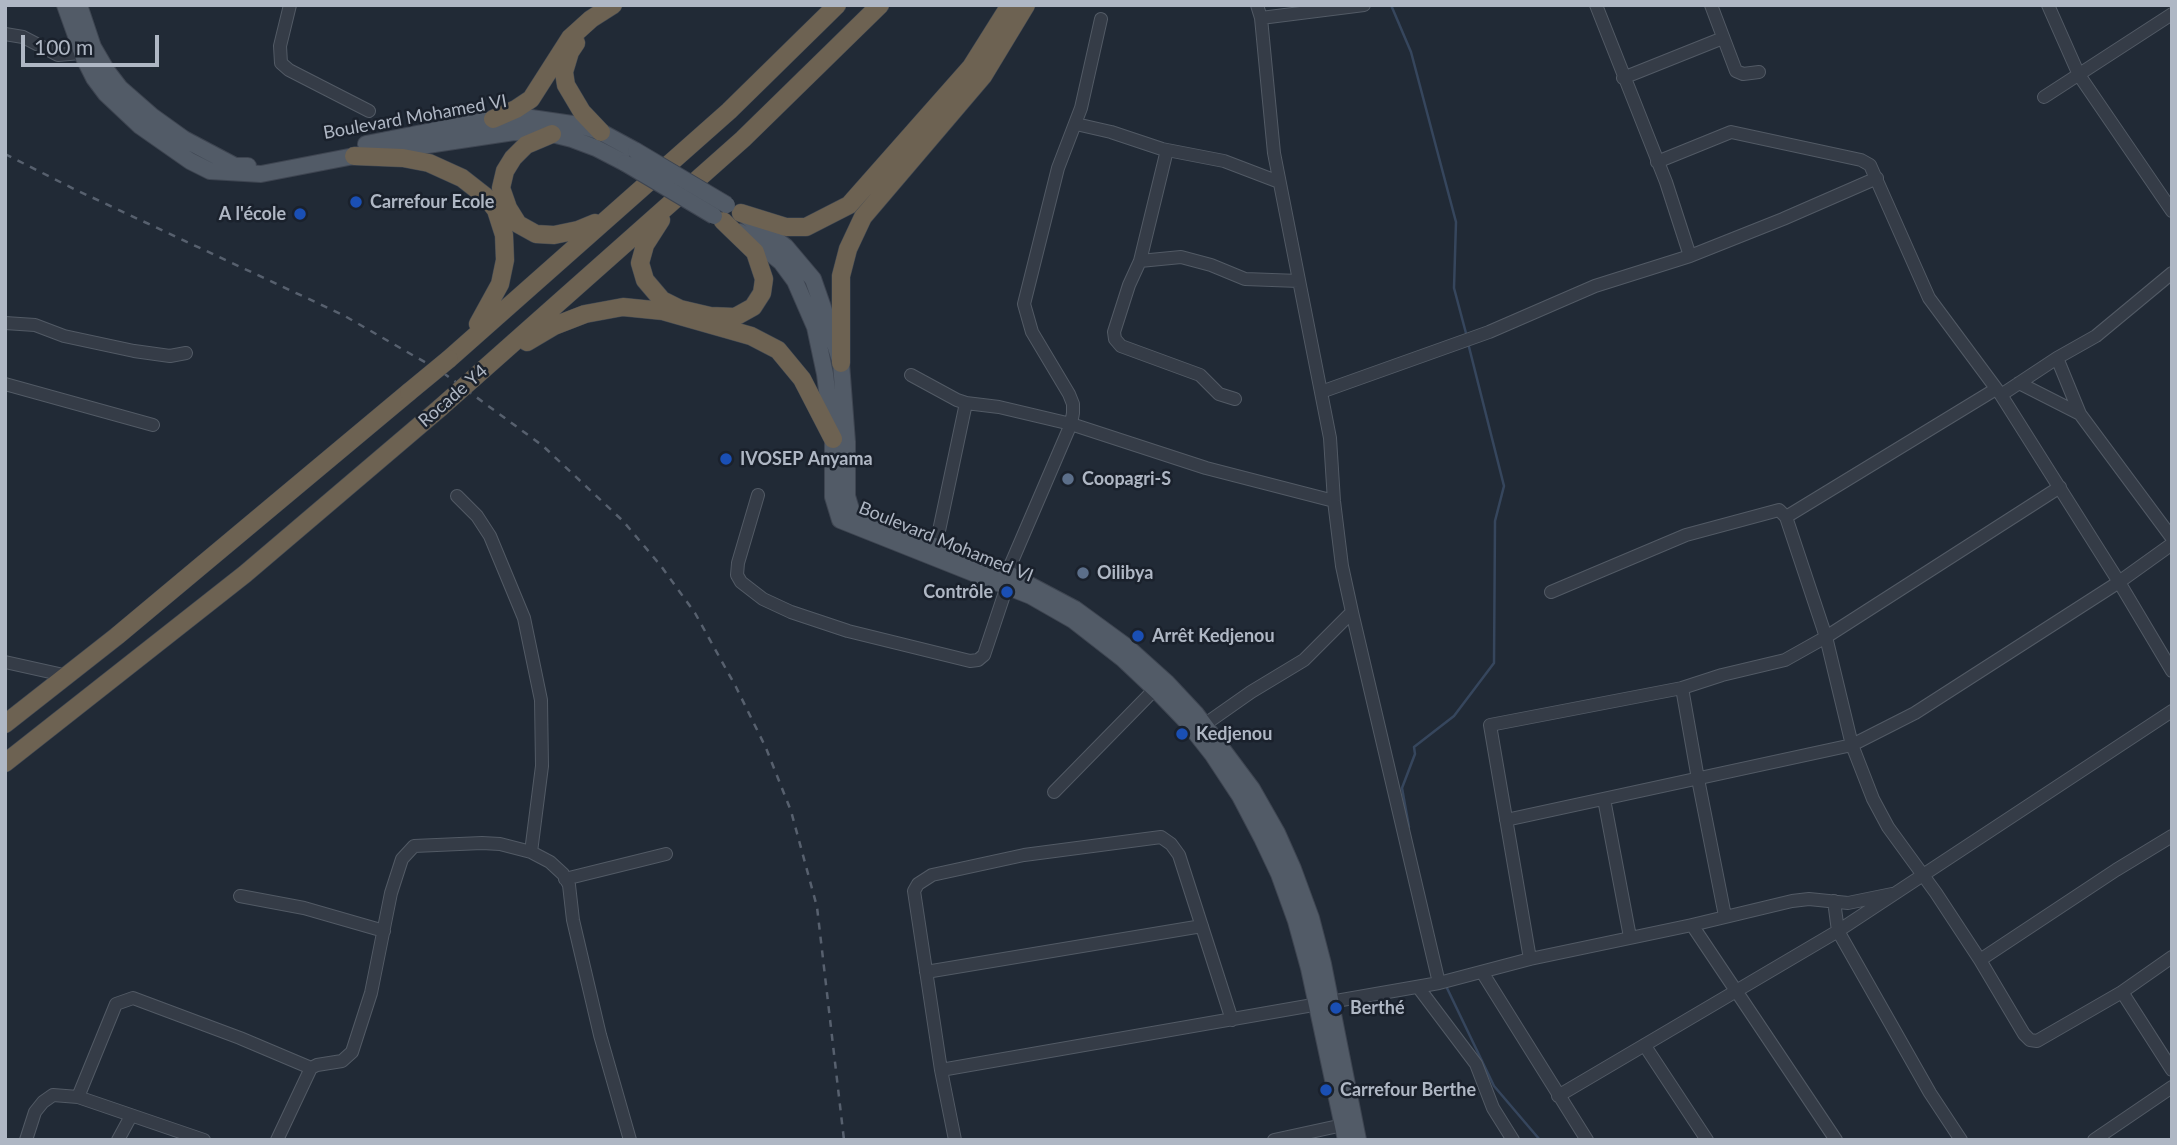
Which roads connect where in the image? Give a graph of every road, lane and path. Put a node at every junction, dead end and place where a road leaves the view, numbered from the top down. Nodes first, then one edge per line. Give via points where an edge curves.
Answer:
1 (65, 5) edge
2 (79, 5) edge
3 (290, 5) edge
4 (613, 5) edge
5 (627, 5) edge
6 (837, 5) edge
7 (880, 5) edge
8 (1010, 5) edge
9 (1026, 5) edge
10 (1364, 5) edge
11 (1596, 5) edge
12 (1712, 5) edge
13 (2048, 5) edge
14 (1259, 12) edge
15 (2172, 14) edge
16 (1101, 19) dead end
17 (5, 34) edge
18 (1723, 38) junction
19 (81, 53) junction
20 (1759, 72) dead end
21 (2079, 75) junction
22 (1623, 78) junction
23 (2044, 97) dead end
24 (369, 111) dead end
25 (493, 120) junction
26 (1076, 124) junction
27 (601, 132) junction
28 (552, 134) junction
29 (1167, 150) junction
30 (354, 156) junction
31 (1657, 162) junction
32 (1877, 178) junction
33 (1279, 182) junction
34 (670, 205) junction
35 (2172, 211) edge
36 (726, 214) junction
37 (608, 218) junction
38 (1689, 256) junction
39 (1140, 261) junction
40 (2172, 273) edge
41 (1299, 281) junction
42 (5, 323) edge
43 (464, 345) junction
44 (186, 353) dead end
45 (2057, 358) junction
46 (494, 361) junction
47 (841, 363) junction
48 (911, 375) dead end
49 (2020, 383) junction
50 (5, 384) edge
51 (1321, 392) junction
52 (1998, 392) junction
53 (1235, 399) dead end
54 (967, 403) junction
55 (2080, 414) junction
56 (1071, 424) junction
57 (153, 425) dead end
58 (833, 439) junction
59 (2060, 486) junction
60 (758, 495) dead end
61 (457, 496) dead end
62 (1334, 500) junction
63 (1786, 517) junction
64 (2172, 538) edge
65 (2172, 544) edge
66 (936, 545) junction
67 (1007, 579) junction
68 (2119, 582) junction
69 (1552, 592) dead end
70 (1352, 612) junction
71 (1826, 637) junction
72 (5, 662) edge
73 (2172, 671) edge
74 (68, 676) junction
75 (1682, 688) junction
76 (1155, 689) junction
77 (2172, 711) edge
78 (5, 724) edge
79 (1204, 725) junction
80 (1852, 745) junction
81 (5, 763) edge
82 (1698, 779) junction
83 (1054, 792) dead end
84 (1604, 799) junction
85 (1506, 820) junction
86 (2172, 836) edge
87 (531, 852) junction
88 (666, 854) dead end
89 (1922, 874) junction
90 (565, 879) junction
91 (1892, 894) junction
92 (240, 896) dead end
93 (1834, 901) junction
94 (1726, 916) junction
95 (1692, 925) junction
96 (1202, 926) junction
97 (384, 931) junction
98 (1838, 931) junction
99 (1630, 937) junction
100 (2172, 957) edge
101 (1530, 959) junction
102 (1980, 960) junction
103 (926, 972) junction
104 (1482, 972) junction
105 (1438, 983) junction
106 (1418, 987) junction
107 (1735, 990) junction
108 (2122, 992) junction
109 (1324, 1004) junction
110 (1232, 1020) junction
111 (1645, 1046) junction
112 (311, 1068) junction
113 (941, 1070) junction
114 (2172, 1070) edge
115 (2172, 1087) edge
116 (1558, 1096) junction
117 (78, 1097) junction
118 (131, 1116) junction
119 (1345, 1133) edge
120 (26, 1140) edge
121 (118, 1140) edge
122 (204, 1140) edge
123 (277, 1140) edge
124 (630, 1140) edge
125 (955, 1140) edge
126 (1273, 1140) edge
127 (1358, 1140) edge
128 (1513, 1140) edge
129 (1587, 1140) edge
130 (1707, 1140) edge
131 (1836, 1140) edge
132 (1961, 1140) edge
133 (2094, 1140) edge

1 - 19 main road, Boulevard Mohamed VI
2 - 25 main road, Boulevard Mohamed VI via 93,47 120,88 184,139 235,166 277,163
3 - 24 street via 280,46 281,63
4 - 25 highway via 570,37 531,99
5 - 27 highway via 579,39 564,72 571,96
6 - 37 highway, Rocade Y4 via 729,111
7 - 34 highway, Rocade Y4
8 - 36 highway via 971,67 849,205 806,227
9 - 47 highway via 984,76 863,217 841,276
10 - 14 street
11 - 22 street
12 - 18 street
13 - 21 street
14 - 33 street
15 - 21 street
16 - 26 street
17 - 19 street via 23,37 58,55
18 - 20 street via 1736,71
18 - 22 street
19 - 30 main road, Boulevard Mohamed VI via 94,78 122,111 210,171 261,174
21 - 23 street
21 - 35 street
22 - 31 street
25 - 27 main road, Boulevard Mohamed VI via 551,120
26 - 29 street
26 - 56 street via 1058,168 1024,304 1032,332 1073,404
27 - 36 main road, Boulevard Mohamed VI, bridge
28 - 30 main road, Boulevard Mohamed VI via 514,132
28 - 36 main road, Boulevard Mohamed VI, bridge via 596,148
28 - 37 highway via 526,145 505,172 501,188 518,224 536,234 554,235
29 - 33 street via 1224,161
29 - 39 street
30 - 43 highway via 429,163 462,178 496,210 504,235 500,284
31 - 32 street via 1731,132 1861,160
31 - 38 street
32 - 38 street
32 - 52 street via 1929,298
33 - 41 street
34 - 36 highway via 645,245 640,263 645,280 662,300 680,309 735,317 753,307 764,279 755,252
34 - 46 highway, Rocade Y4
36 - 47 main road, Boulevard Mohamed VI via 786,247 813,279
36 - 58 main road, Boulevard Mohamed VI via 782,262 795,281 815,327
37 - 43 highway, Rocade Y4
38 - 51 street via 1595,286 1489,332
39 - 41 street via 1181,257 1245,279
39 - 53 street via 1114,331 1115,340 1200,375 1219,394
40 - 45 street via 2096,336
41 - 51 street
42 - 44 street via 35,325 134,351 170,356
43 - 74 highway, Rocade Y4, bridge
45 - 49 street
45 - 55 street
46 - 58 highway via 554,326 585,314 623,307 663,311 751,336 778,350 802,379
46 - 81 highway, Rocade Y4, bridge via 245,574
47 - 66 main road, Boulevard Mohamed VI via 847,496 853,516
48 - 54 street
49 - 52 street
49 - 55 street
50 - 57 street
51 - 62 street
52 - 59 street
52 - 63 street
54 - 56 street
54 - 66 street
55 - 64 street
56 - 62 street via 1206,468
56 - 67 street
58 - 67 main road, Boulevard Mohamed VI via 833,497 840,520
59 - 68 street
59 - 71 street
60 - 67 street via 737,575 763,598 791,612 848,631 978,660 984,655
61 - 87 street via 490,536 524,618 539,688 542,766
62 - 70 street
63 - 69 street via 1779,510 1769,511 1686,535
63 - 71 street
65 - 68 street
66 - 67 main road, Boulevard Mohamed VI
67 - 76 main road, Boulevard Mohamed VI via 1073,621
67 - 79 main road, Boulevard Mohamed VI via 1075,609 1105,629 1167,683
68 - 73 street
68 - 80 street via 1915,713
70 - 79 street via 1304,660
70 - 105 street
71 - 75 street via 1785,660
71 - 80 street
72 - 74 street
74 - 78 highway, Rocade Y4
75 - 82 street
75 - 85 street via 1490,725
76 - 83 street
76 - 109 main road, Boulevard Mohamed VI via 1187,722 1240,796 1279,874
77 - 89 street
79 - 109 main road, Boulevard Mohamed VI via 1252,789 1293,869 1311,918
80 - 82 street
80 - 89 street via 1888,827
82 - 84 street
82 - 94 street
84 - 85 street
84 - 99 street
85 - 101 street
86 - 102 street
87 - 90 street via 550,862
87 - 97 street via 482,842 415,846 402,859
88 - 90 street
89 - 91 street
89 - 102 street
90 - 124 street via 600,1035
91 - 93 street via 1847,903
91 - 98 street
92 - 97 street
93 - 94 street via 1792,901
93 - 98 street
94 - 95 street
95 - 99 street
95 - 107 street
96 - 103 street
96 - 103 street via 1179,855 1161,837 1024,856 932,875 918,884 915,891
96 - 110 street
97 - 112 street via 352,1052 342,1061
98 - 107 street
98 - 132 street
99 - 101 street
100 - 108 street
101 - 104 street
102 - 108 street via 2030,1040 2037,1041
103 - 113 street
104 - 105 street
104 - 116 street
105 - 106 street
106 - 109 street
106 - 128 street via 1476,1064 1493,1108
107 - 111 street
107 - 131 street
108 - 114 street
109 - 110 street
109 - 119 main road, Boulevard Mohamed VI
109 - 127 main road, Boulevard Mohamed VI
110 - 113 street
111 - 116 street
111 - 130 street
112 - 117 street via 133,998 116,1004
112 - 123 street
113 - 125 street
115 - 133 street
116 - 129 street
117 - 118 street
117 - 120 street via 53,1095 43,1102
118 - 121 street
118 - 122 street
119 - 126 street

